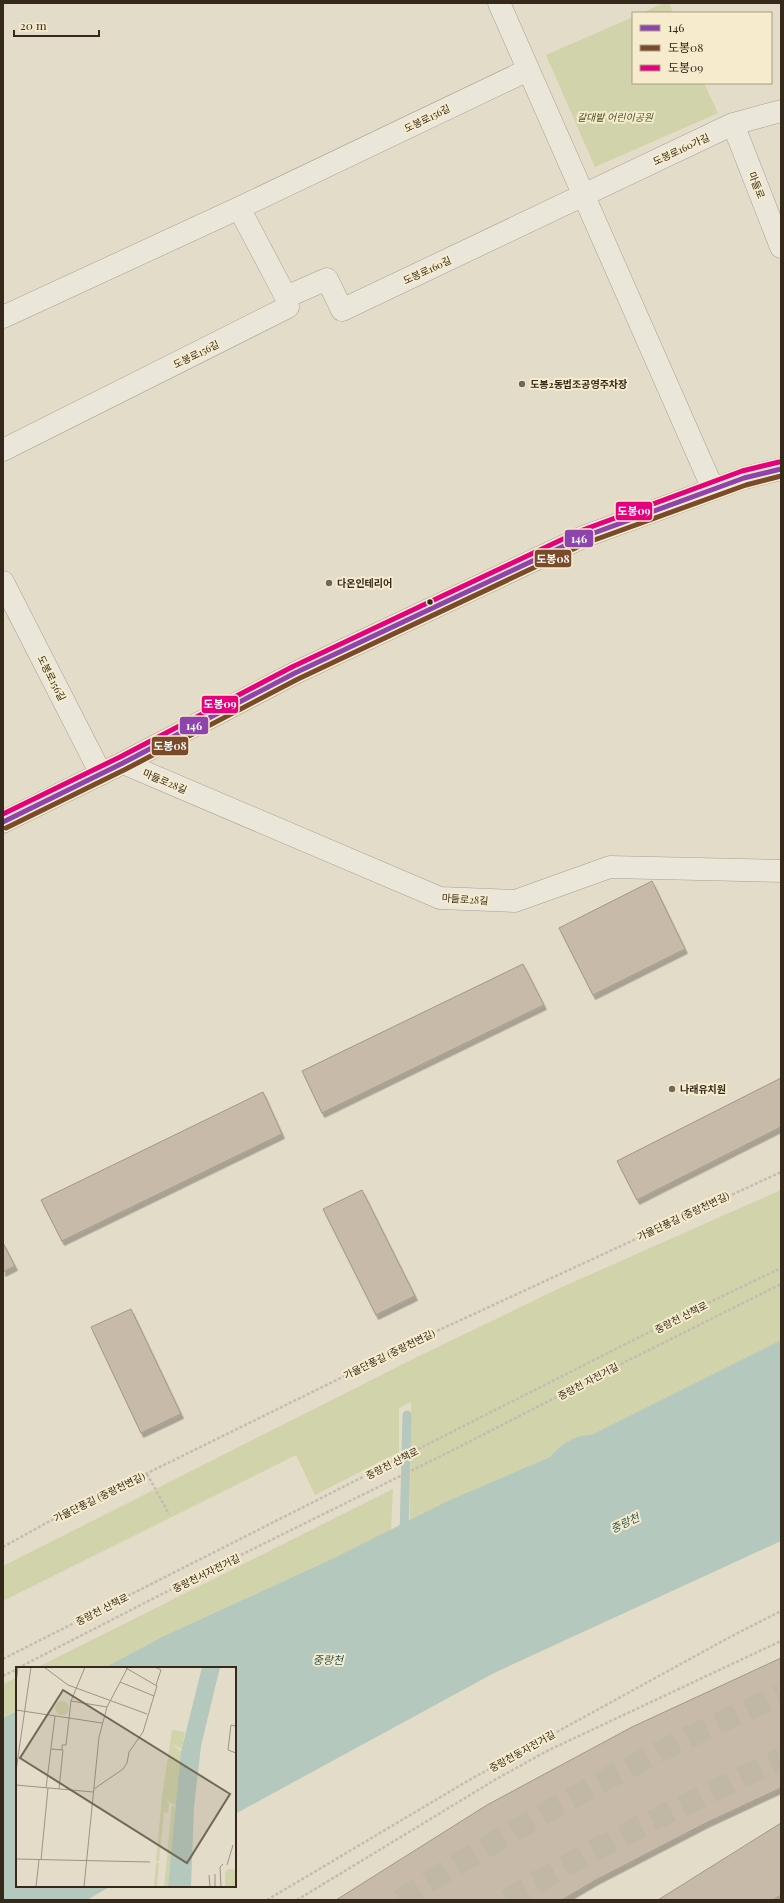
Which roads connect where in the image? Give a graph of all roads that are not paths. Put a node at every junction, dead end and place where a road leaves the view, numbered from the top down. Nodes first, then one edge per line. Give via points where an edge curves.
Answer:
1 (499, 3) edge
2 (528, 70) junction
3 (781, 111) edge
4 (733, 124) junction
5 (584, 195) junction
6 (239, 208) junction
7 (781, 247) edge
8 (286, 298) junction
9 (3, 317) edge
10 (3, 450) edge
11 (781, 469) edge
12 (713, 489) junction
13 (3, 582) edge
14 (123, 763) junction
15 (101, 774) junction
16 (3, 822) edge
17 (781, 871) edge

1 - 2 street
2 - 5 street
2 - 6 street, 도봉로156길
3 - 4 street, 도봉로160가길
4 - 5 street, 도봉로160가길
4 - 7 street, 마들로
5 - 8 street, 도봉로160길 via 342,310 327,279
5 - 12 street
6 - 8 street
6 - 9 street, 도봉로156길
8 - 10 street, 도봉로156길 via 287,309
11 - 12 street
12 - 14 street via 576,541 295,673
13 - 15 street, 도봉로156길
14 - 15 street
14 - 17 street, 마들로28길 via 440,898 515,901 610,867
15 - 16 street

